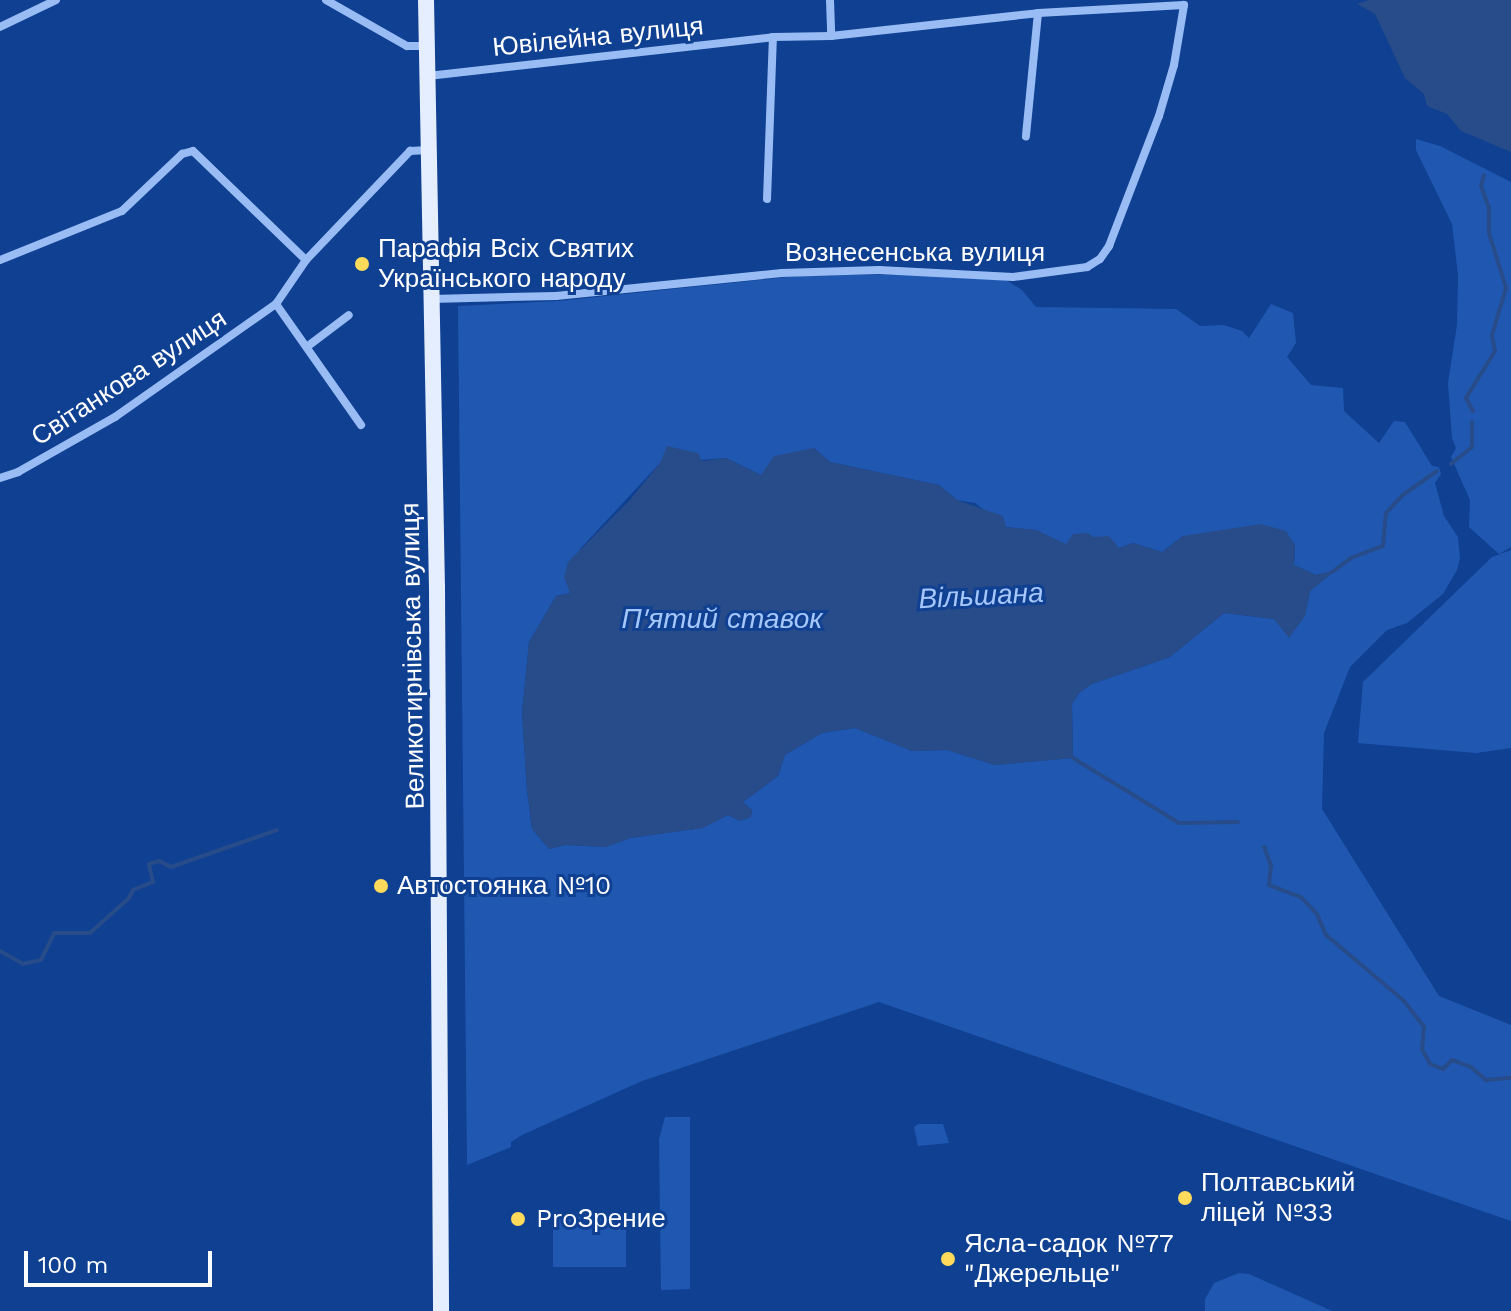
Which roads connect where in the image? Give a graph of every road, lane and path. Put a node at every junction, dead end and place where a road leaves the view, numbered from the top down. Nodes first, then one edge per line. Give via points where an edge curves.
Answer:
1 (326, 0) edge
2 (426, 0) edge
3 (830, 0) edge
4 (51, 1) edge
5 (1038, 13) junction
6 (0, 27) edge
7 (831, 36) junction
8 (773, 37) junction
9 (426, 46) junction
10 (427, 77) junction
11 (1026, 136) dead end
12 (428, 150) junction
13 (767, 199) dead end
14 (0, 260) edge
15 (306, 260) junction
16 (430, 299) junction
17 (276, 304) junction
18 (349, 315) dead end
19 (308, 346) junction
20 (361, 425) dead end
21 (0, 478) edge
22 (441, 1311) edge

1 - 9 street via 407,46
2 - 9 main road, Великотирнівська вулиця
3 - 7 street
4 - 6 street
5 - 7 street, Ювілейна вулиця
5 - 11 street
5 - 16 street, Вознесенська вулиця via 1184,5 1159,116 1109,246 1087,267 1013,277 879,270 782,273 556,296
7 - 8 street, Ювілейна вулиця
8 - 10 street, Ювілейна вулиця
8 - 13 street
9 - 10 main road, Великотирнівська вулиця
10 - 12 main road, Великотирнівська вулиця
12 - 15 street, Світанкова вулиця via 410,151
12 - 16 main road, Великотирнівська вулиця
14 - 15 street via 122,211 182,154 193,151
15 - 17 street, Світанкова вулиця
16 - 22 main road, Великотирнівська вулиця via 439,741
17 - 19 street
17 - 21 street, Світанкова вулиця via 115,417
18 - 19 street
19 - 20 street

